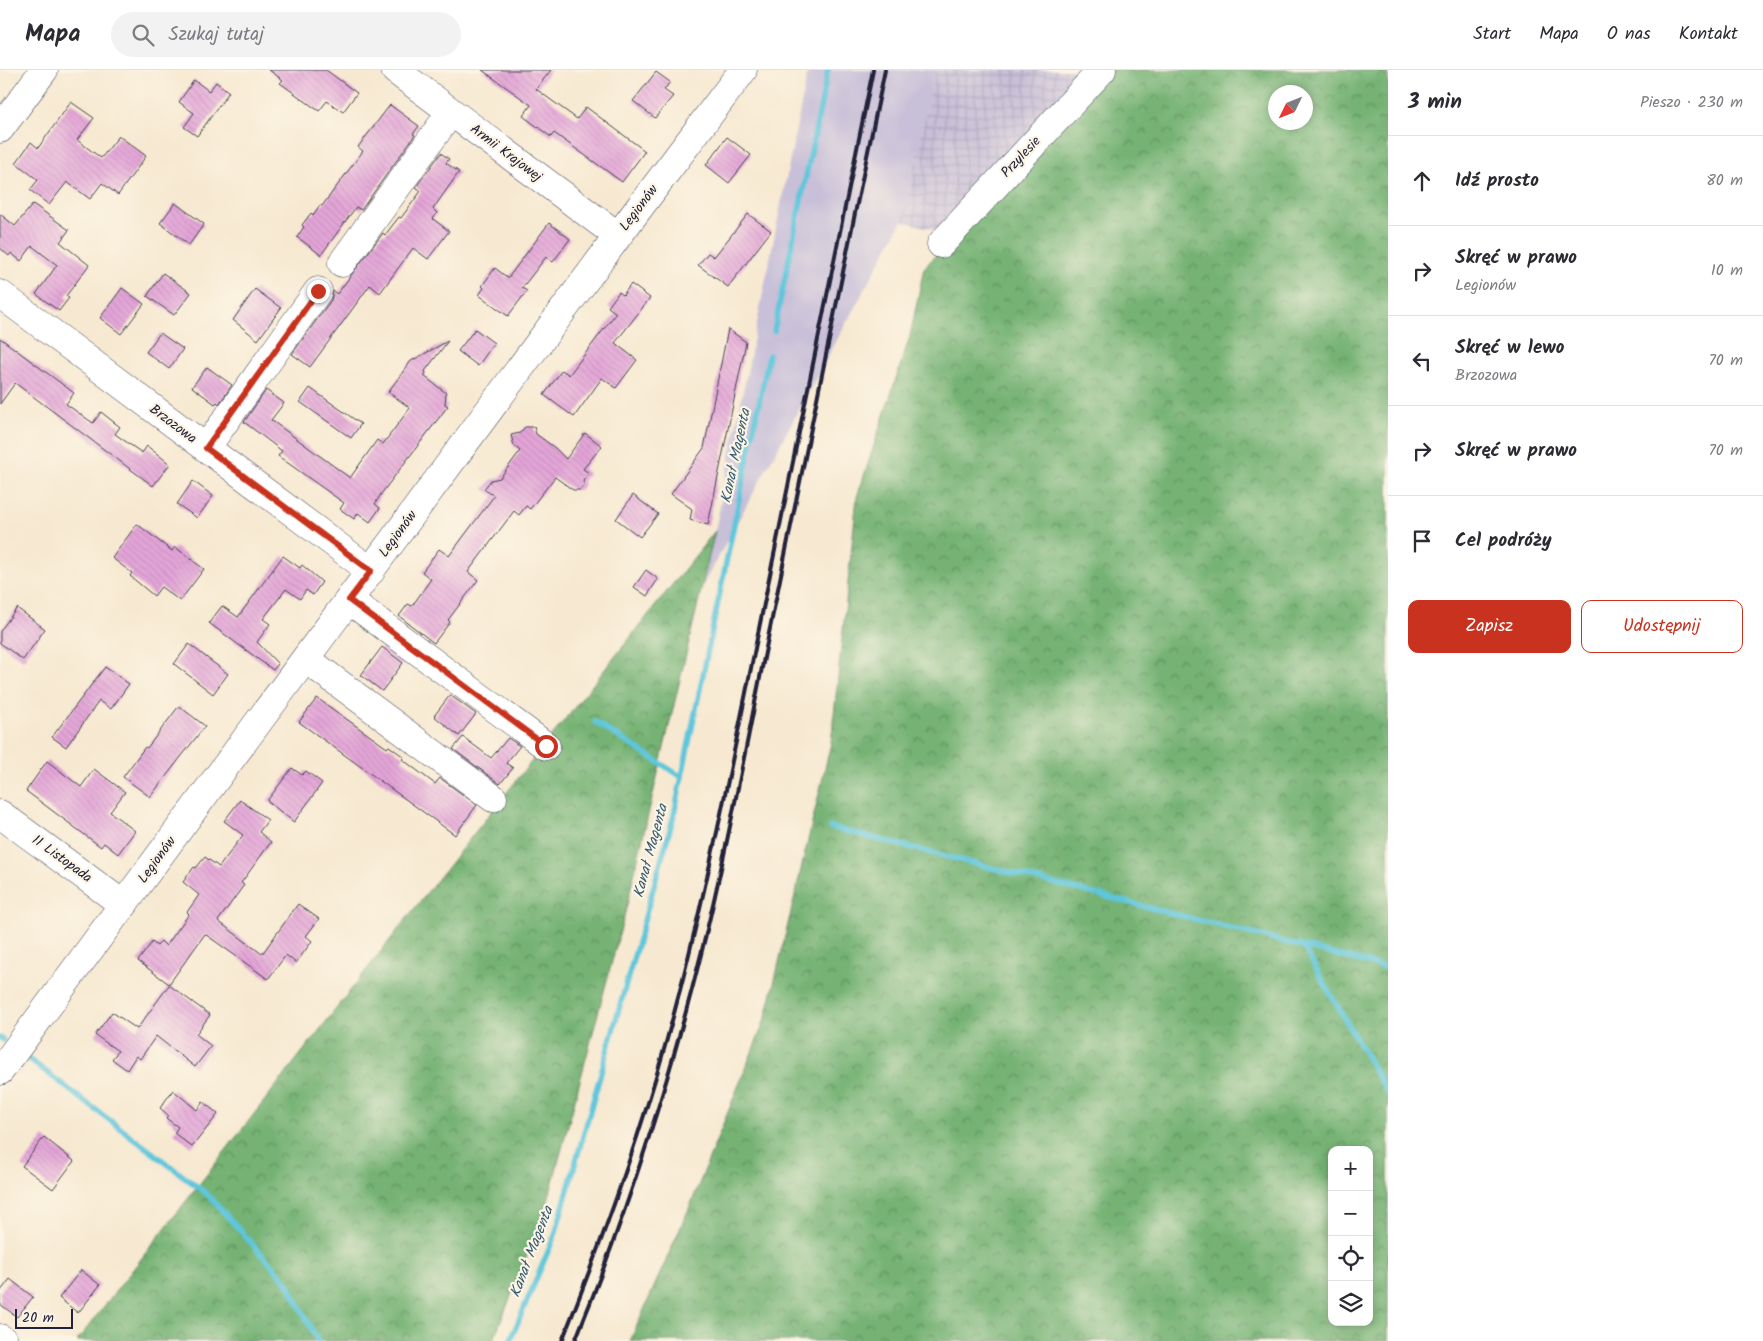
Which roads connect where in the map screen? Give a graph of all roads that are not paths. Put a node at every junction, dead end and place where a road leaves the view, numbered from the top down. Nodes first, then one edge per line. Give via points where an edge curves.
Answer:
1 (44, 70) edge
2 (395, 70) edge
3 (743, 70) edge
4 (1102, 70) edge
5 (451, 112) junction
6 (0, 129) edge
7 (618, 236) junction
8 (941, 244) dead end
9 (342, 263) dead end
10 (318, 291) dead end
11 (0, 294) edge
12 (206, 448) junction
13 (371, 571) junction
14 (349, 600) junction
15 (306, 659) junction
16 (546, 746) dead end
17 (493, 798) dead end
18 (0, 814) edge
19 (124, 905) junction
20 (0, 1071) edge
21 (0, 1338) edge
22 (4, 1341) edge

1 - 6 street
2 - 5 street, Armii Krajowej
3 - 7 street, Legionów
4 - 8 street, Przylesie
5 - 7 street, Armii Krajowej
5 - 9 street
7 - 13 street, Legionów
10 - 12 street
11 - 12 street, Brzozowa
12 - 13 street, Brzozowa
13 - 14 street, Legionów
14 - 15 street, Legionów
14 - 16 street
15 - 17 street
15 - 19 street, Legionów
18 - 19 street, 11 Listopada
19 - 20 street, Legionów
21 - 22 street

